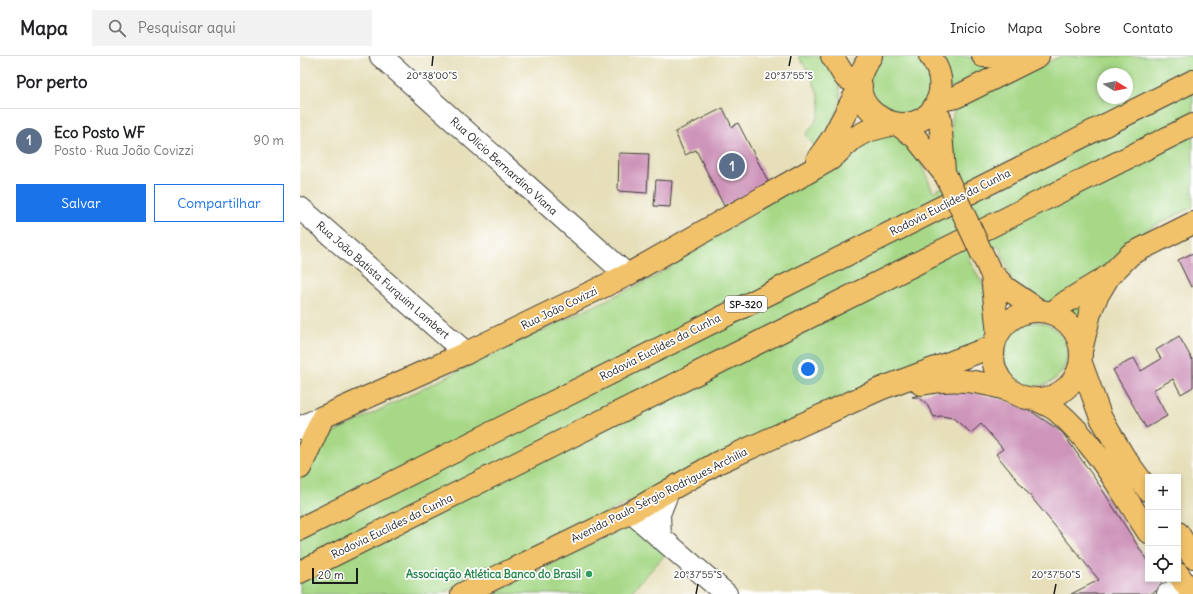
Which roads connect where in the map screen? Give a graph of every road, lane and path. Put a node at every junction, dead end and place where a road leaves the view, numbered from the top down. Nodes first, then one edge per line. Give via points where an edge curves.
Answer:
1 (381, 56) edge
2 (832, 56) edge
3 (871, 56) edge
4 (930, 56) edge
5 (983, 56) edge
6 (1035, 57) edge
7 (1193, 81) edge
8 (861, 89) junction
9 (934, 105) junction
10 (895, 124) junction
11 (1193, 125) edge
12 (809, 171) junction
13 (945, 174) junction
14 (300, 208) edge
15 (1193, 222) edge
16 (991, 273) junction
17 (627, 275) junction
18 (1110, 275) junction
19 (1046, 312) junction
20 (996, 340) junction
21 (466, 353) junction
22 (1081, 357) junction
23 (880, 389) junction
24 (1012, 391) junction
25 (1035, 399) junction
26 (323, 416) junction
27 (300, 428) edge
28 (300, 468) edge
29 (1145, 486) edge
30 (668, 491) junction
31 (631, 512) junction
32 (1145, 528) edge
33 (300, 529) edge
34 (660, 538) junction
35 (1181, 538) edge
36 (1193, 557) edge
37 (300, 572) edge
38 (462, 594) edge
39 (726, 594) edge

1 - 17 street, Rua Olicio Bernardino Viana
2 - 8 main road via 845,77
3 - 8 main road via 862,70
4 - 9 main road via 939,72 940,91
5 - 6 main road
6 - 9 main road via 956,97
7 - 33 main road, Rodovia Euclides da Cunha / SP-320
8 - 10 main road via 868,108 875,115
8 - 12 main road, Rua João Covizzi via 854,97 833,137
9 - 10 main road, Rua João Covizzi via 915,122
9 - 13 main road via 940,118
10 - 12 main road, Rua João Covizzi via 867,131 854,138 830,159
10 - 13 main road via 915,137
11 - 37 main road, Rodovia Euclides da Cunha
12 - 17 main road, Rua João Covizzi
13 - 16 main road, bridge
14 - 21 street, Rua João Batista Furquim Lambert
15 - 18 main road via 1131,254
16 - 19 main road via 1006,288
16 - 20 main road
17 - 21 main road, Rua João Covizzi
18 - 19 main road
18 - 22 main road via 1090,313
19 - 20 main road via 1027,312 1016,316 1006,324
19 - 22 main road via 1063,319 1072,327 1078,338
20 - 23 main road, Avenida Paulo Sérgio Rodrigues Archilia
20 - 24 main road via 994,359 997,371
21 - 26 main road, Rua João Covizzi
22 - 25 main road via 1076,375 1069,385 1054,396
22 - 29 main road via 1101,418
23 - 24 main road, Avenida Paulo Sérgio Rodrigues Archilia via 906,387 943,379 986,383
23 - 30 main road, Avenida Paulo Sérgio Rodrigues Archilia via 717,463
24 - 25 main road via 1023,397
25 - 32 main road via 1056,410 1085,441
26 - 27 street, Rua João Covizzi
26 - 28 main road
30 - 31 main road, Avenida Paulo Sérgio Rodrigues Archilia
30 - 34 street via 659,514
31 - 34 street
31 - 38 main road, Avenida Paulo Sérgio Rodrigues Archilia
34 - 39 street
35 - 36 main road

